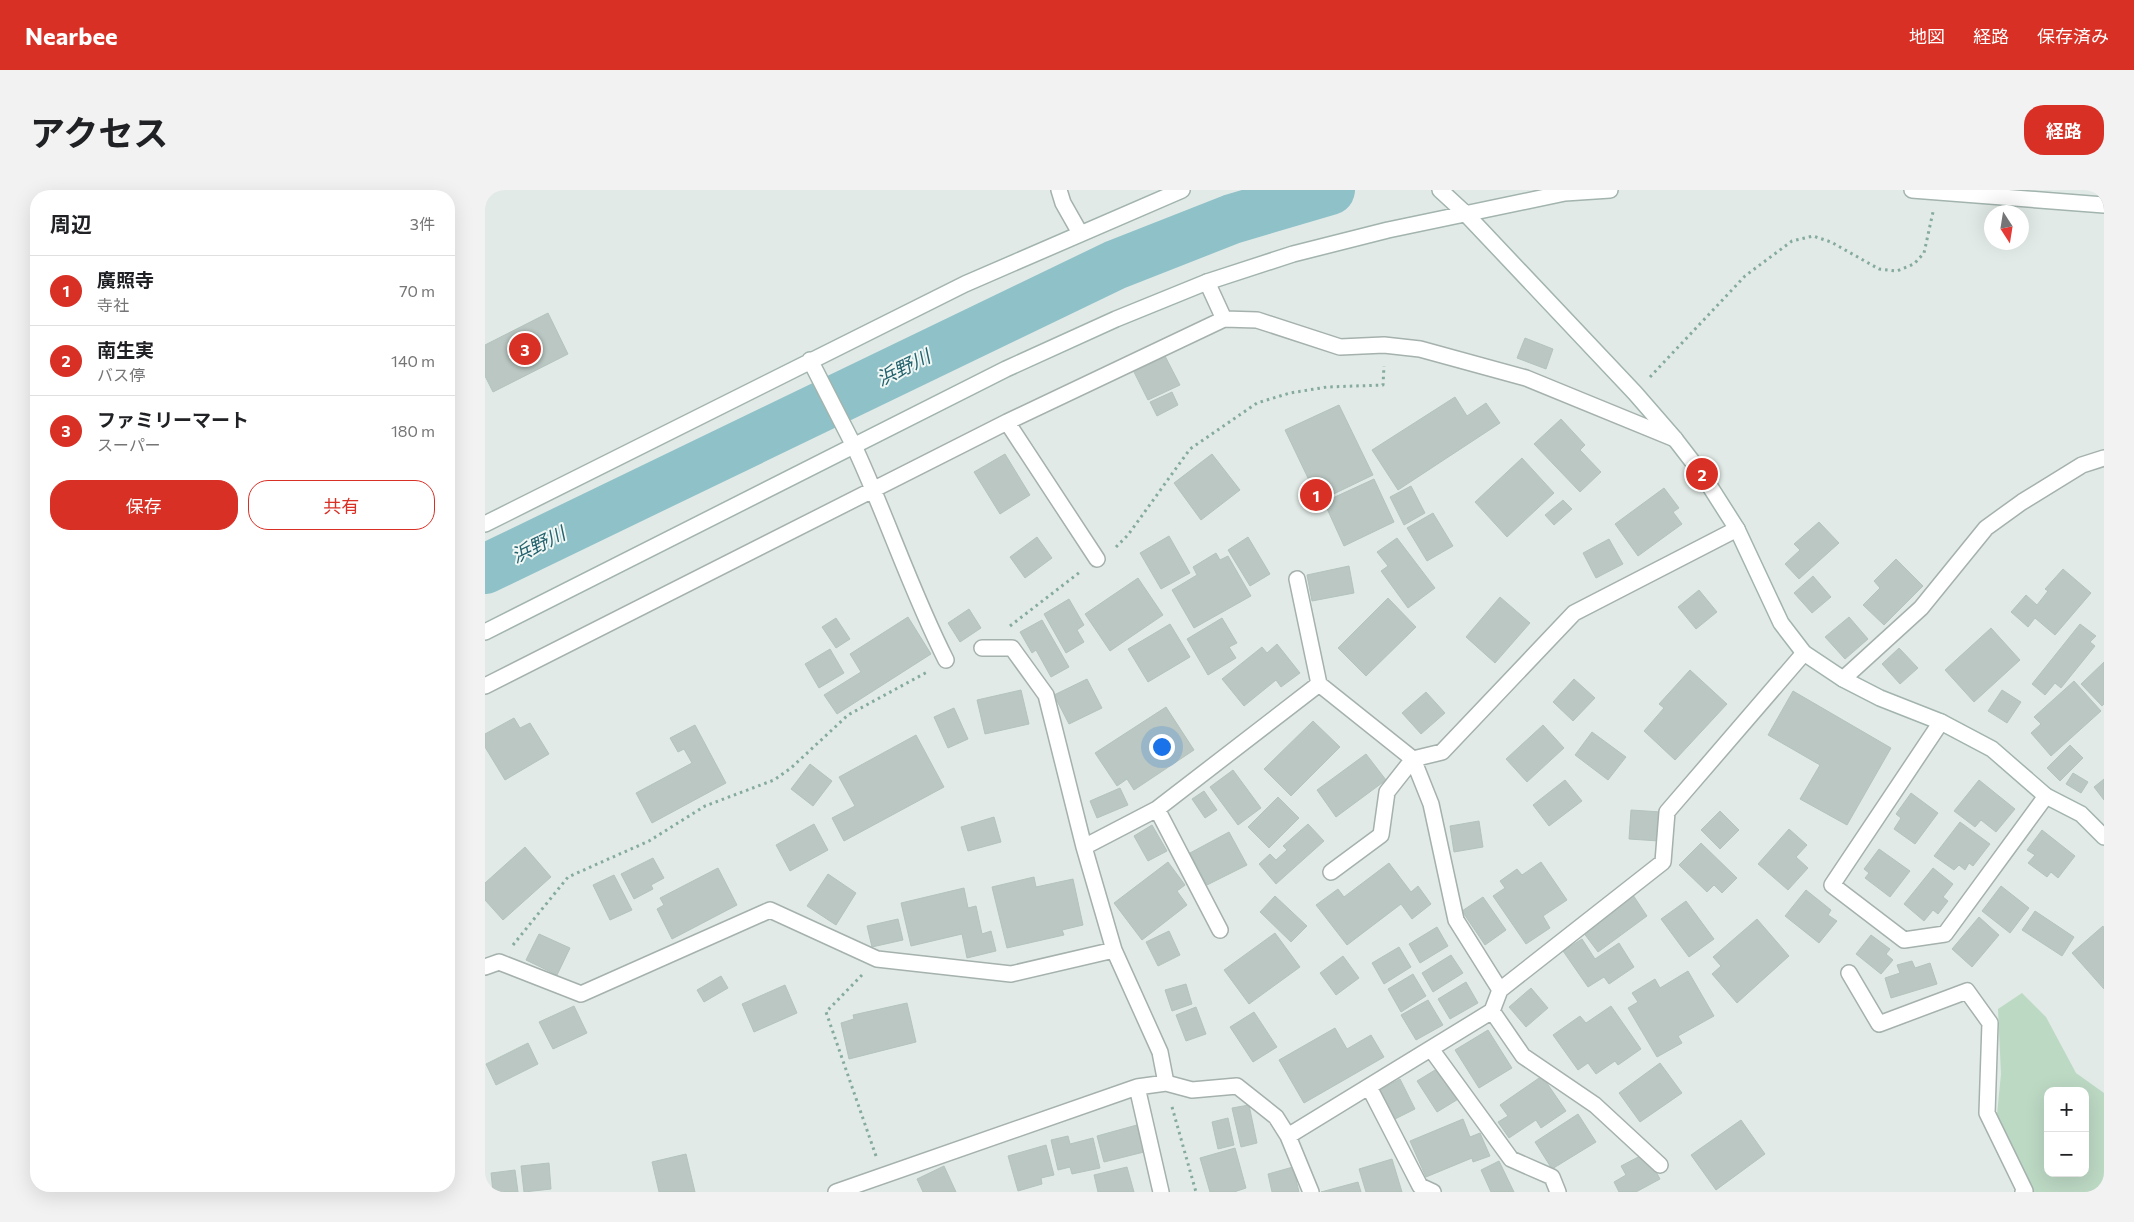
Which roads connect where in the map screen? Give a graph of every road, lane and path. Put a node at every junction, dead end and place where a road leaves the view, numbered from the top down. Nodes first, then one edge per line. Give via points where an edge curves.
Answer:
1 (1059, 190) edge
2 (1182, 190) edge
3 (1441, 190) edge
4 (1610, 190) edge
5 (1913, 190) edge
6 (1938, 191) edge
7 (2104, 205) edge
8 (1465, 213) junction
9 (1080, 233) junction
10 (1207, 282) junction
11 (1224, 319) junction
12 (810, 360) junction
13 (1635, 393) junction
14 (1007, 422) junction
15 (1675, 439) junction
16 (854, 446) junction
17 (2104, 458) edge
18 (874, 489) junction
19 (485, 524) edge
20 (1737, 530) junction
21 (1097, 559) dead end
22 (1297, 579) dead end
23 (485, 632) edge
24 (982, 648) dead end
25 (1804, 653) junction
26 (946, 660) dead end
27 (1843, 679) junction
28 (1319, 684) junction
29 (485, 686) edge
30 (1941, 722) junction
31 (1413, 759) junction
32 (2046, 796) junction
33 (1157, 809) junction
34 (2104, 837) edge
35 (1084, 847) junction
36 (1331, 872) dead end
37 (1220, 930) dead end
38 (1114, 950) junction
39 (485, 967) edge
40 (868, 970) dead end
41 (1849, 973) dead end
42 (1500, 990) junction
43 (1492, 1011) junction
44 (1431, 1049) junction
45 (1165, 1083) junction
46 (1137, 1087) junction
47 (1369, 1087) junction
48 (1288, 1136) junction
49 (1660, 1165) dead end
50 (883, 1176) junction
51 (836, 1192) edge
52 (1161, 1192) edge
53 (1195, 1192) edge
54 (1311, 1192) edge
55 (1433, 1192) edge
56 (1558, 1192) edge
57 (2023, 1192) edge

1 - 9 street
2 - 9 street
3 - 8 street
4 - 8 street via 1565,193
5 - 6 street
6 - 7 street
6 - 13 path via 1924,253 1914,264 1897,271 1879,269 1831,242 1813,236 1792,241 1745,276
8 - 10 street via 1293,254
8 - 13 street
9 - 12 street via 965,284
10 - 11 street
10 - 16 street via 1006,369
11 - 14 street
11 - 15 street via 1257,320 1340,347 1420,349 1526,378
12 - 16 street
12 - 19 street
13 - 15 street
14 - 18 street
14 - 21 street
15 - 20 street via 1702,474
16 - 18 street
16 - 23 street
17 - 27 street via 2082,465 1986,528 1921,608
18 - 26 street via 925,617
18 - 29 street
20 - 25 street via 1781,622
20 - 31 street via 1574,613 1441,752
22 - 28 street
24 - 35 street via 1012,648 1046,694
25 - 27 street
25 - 42 street via 1667,812 1663,862
27 - 30 street via 1880,698
28 - 31 street
28 - 33 street
30 - 32 street via 1992,749
30 - 32 street via 1832,885 1904,940 1945,934
31 - 36 street via 1387,792 1381,836
31 - 42 street via 1431,804 1456,920
32 - 34 street via 2081,814
33 - 35 street
33 - 37 street
35 - 38 street
38 - 39 street via 1011,974 877,959 770,910 581,994 499,962
38 - 45 street via 1160,1052
40 - 50 path via 826,1012
41 - 57 street via 1879,1024 1967,991 1990,1023 1987,1113 2025,1190
42 - 43 street
43 - 44 street
43 - 49 street via 1523,1056 1595,1105
44 - 47 street
44 - 56 street via 1511,1159 1553,1177
45 - 46 street
45 - 48 street via 1192,1090 1237,1086 1276,1117
45 - 53 path
46 - 50 street
46 - 52 street
47 - 48 street
47 - 55 street via 1420,1186
48 - 54 street
50 - 51 street

